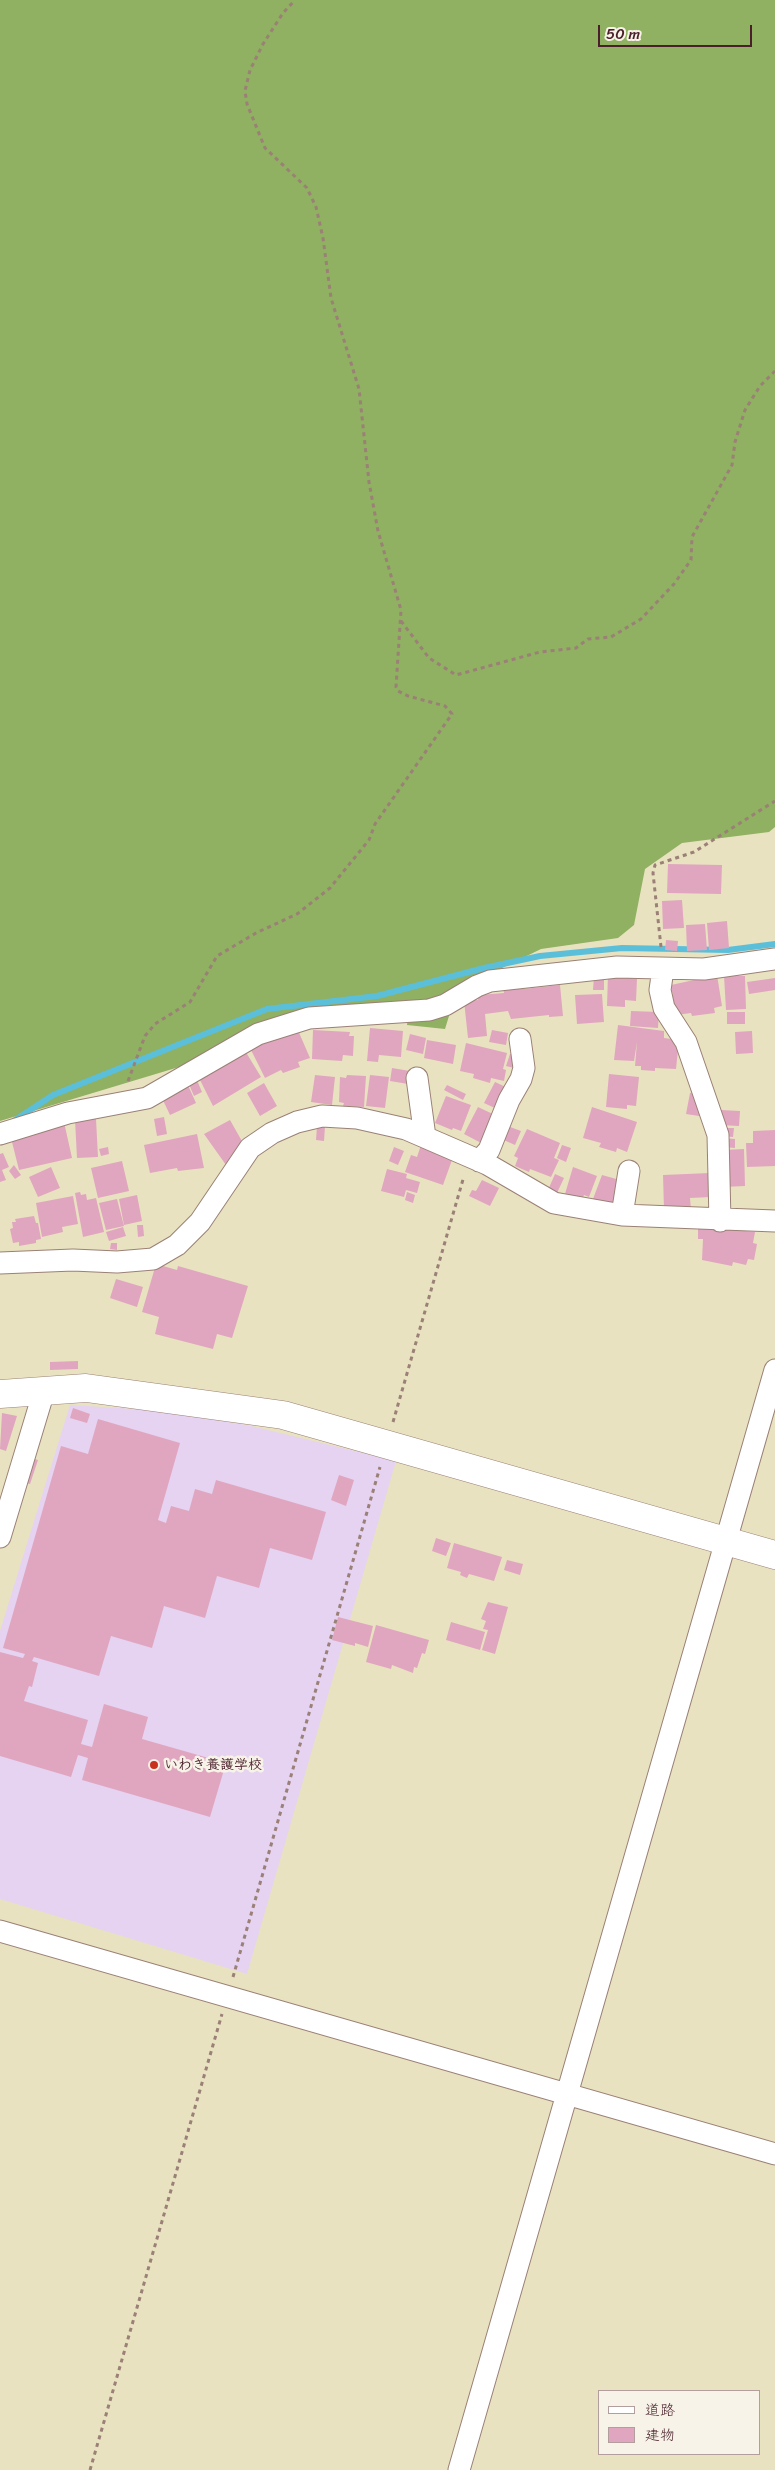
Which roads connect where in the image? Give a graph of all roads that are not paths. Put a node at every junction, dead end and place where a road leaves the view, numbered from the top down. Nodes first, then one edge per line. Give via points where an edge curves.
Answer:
1 (775, 960) edge
2 (663, 969) junction
3 (520, 1039) dead end
4 (417, 1078) dead end
5 (0, 1134) edge
6 (425, 1137) junction
7 (475, 1159) junction
8 (629, 1171) dead end
9 (622, 1215) junction
10 (720, 1221) junction
11 (775, 1222) edge
12 (0, 1263) edge
13 (775, 1370) edge
14 (44, 1391) junction
15 (0, 1394) edge
16 (0, 1537) edge
17 (726, 1542) junction
18 (775, 1555) edge
19 (0, 1931) edge
20 (567, 2094) junction
21 (775, 2154) edge
22 (458, 2470) edge

1 - 2 street via 704,969
2 - 5 street via 617,967 490,981 446,1005 429,1010 340,1015 290,1023 258,1034 147,1098 68,1113
2 - 10 street via 660,990 664,1008 686,1042 718,1135
3 - 7 street via 524,1068 521,1079 489,1150
4 - 6 street
6 - 7 street
6 - 12 street via 406,1129 357,1118 322,1116 297,1122 250,1148 200,1222 177,1245 152,1259
7 - 9 street via 554,1203
8 - 9 street
9 - 10 street
10 - 11 street
13 - 17 street
14 - 15 street
14 - 16 street
14 - 17 street via 86,1388 283,1415
17 - 18 street
17 - 20 street
19 - 20 street
20 - 21 street
20 - 22 street

